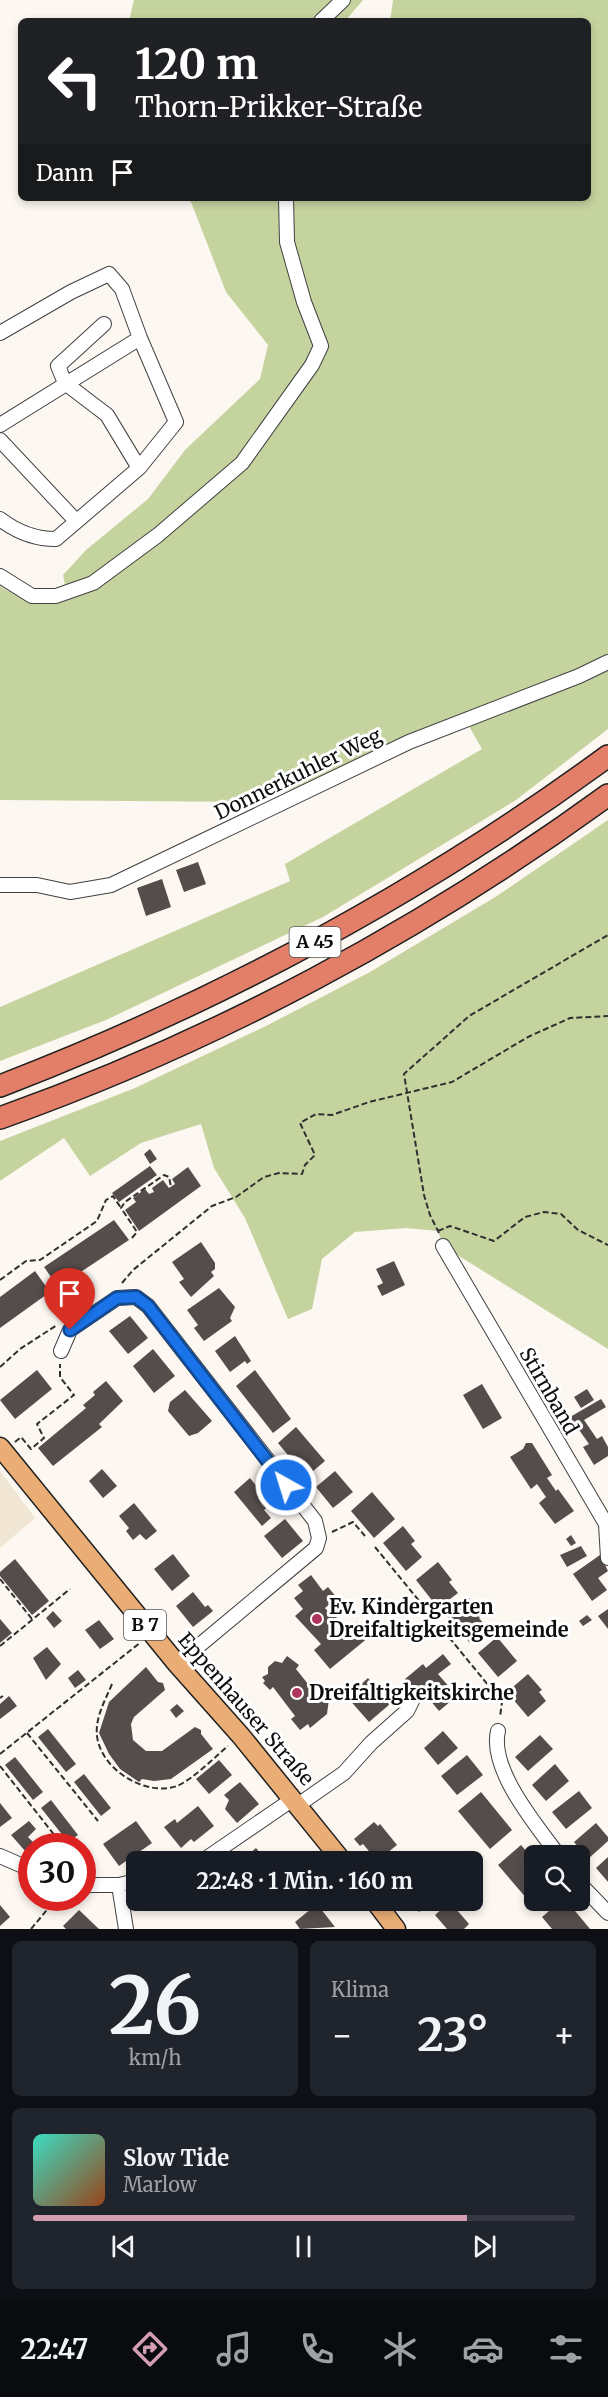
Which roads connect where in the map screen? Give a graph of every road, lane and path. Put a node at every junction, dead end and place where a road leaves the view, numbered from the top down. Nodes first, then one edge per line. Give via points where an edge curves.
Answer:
1 (343, 0) edge
2 (324, 18) edge
3 (286, 201) edge
4 (104, 324) dead end
5 (0, 333) edge
6 (140, 338) junction
7 (65, 383) junction
8 (0, 425) edge
9 (0, 440) edge
10 (139, 468) junction
11 (0, 519) edge
12 (76, 521) junction
13 (0, 576) edge
14 (608, 662) edge
15 (608, 756) edge
16 (608, 795) edge
17 (0, 885) edge
18 (608, 935) edge
19 (608, 1016) edge
20 (0, 1086) edge
21 (408, 1095) junction
22 (0, 1119) edge
23 (171, 1186) dead end
24 (121, 1208) junction
25 (438, 1231) junction
26 (132, 1238) dead end
27 (441, 1242) joint
28 (608, 1245) edge
29 (0, 1280) edge
30 (119, 1287) dead end
31 (60, 1323) dead end
32 (61, 1351) joint
33 (0, 1367) edge
34 (2, 1449) edge
35 (365, 1536) dead end
36 (319, 1538) junction
37 (375, 1547) dead end
38 (608, 1558) edge
39 (0, 1579) edge
40 (70, 1589) dead end
41 (32, 1620) junction
42 (152, 1634) junction
43 (0, 1647) edge
44 (177, 1664) junction
45 (112, 1684) dead end
46 (412, 1701) dead end
47 (498, 1731) joint
48 (27, 1732) junction
49 (241, 1736) junction
50 (0, 1754) edge
51 (0, 1766) edge
52 (296, 1802) junction
53 (98, 1821) dead end
54 (53, 1833) edge
55 (551, 1845) edge
56 (218, 1851) edge
57 (334, 1851) edge
58 (0, 1856) edge
59 (18, 1864) edge
60 (126, 1883) edge
61 (96, 1885) edge
62 (119, 1885) junction
63 (590, 1894) edge
64 (46, 1911) edge
65 (382, 1911) edge
66 (608, 1913) edge
67 (31, 1929) edge
68 (126, 1929) edge
69 (396, 1929) edge

1 - 2 street
3 - 13 street via 288,242 321,346 312,365 243,463 158,535 93,583 56,596 32,596
4 - 7 street via 58,366
5 - 6 street via 109,274 122,289
6 - 7 street
6 - 10 street via 176,422
7 - 8 street
7 - 10 street via 106,415
9 - 12 street
10 - 12 street
11 - 12 street via 13,529 42,539 56,539
14 - 17 street, Donnerkuhler Weg via 409,742 111,885 70,892 37,885
15 - 20 highway, A 45 via 532,812 316,942 95,1049
16 - 22 highway, A 45 via 451,900 331,970 208,1032
18 - 21 path via 469,1016 404,1074
19 - 21 path via 570,1017 452,1082
21 - 25 path via 424,1195
21 - 30 path via 369,1102 332,1115 316,1114 300,1123 315,1155 304,1165 302,1174 264,1177 236,1197 212,1206 133,1270
23 - 24 path via 169,1177 164,1175 134,1194
24 - 26 path via 137,1232
24 - 29 path via 113,1196 106,1200 97,1221 40,1260 26,1261
25 - 27 path
25 - 28 path via 450,1226 494,1241 525,1217 544,1212 561,1214 578,1230
27 - 38 street, Stirnband via 606,1524
31 - 33 path
32 - 34 path via 60,1377 74,1395 37,1424 44,1438 31,1449 21,1437
32 - 36 street via 70,1330 117,1298 136,1297 148,1306 315,1521
34 - 42 main road, Eppenhauser Straße / B 7
35 - 36 path via 353,1522
36 - 44 street via 316,1548
37 - 47 path via 502,1702
39 - 41 path
40 - 41 path
41 - 43 path
42 - 44 main road, Eppenhauser Straße / B 7
42 - 48 path
44 - 49 main road, Eppenhauser Straße / B 7
45 - 49 path via 98,1718 98,1737 108,1761 137,1784 163,1789 179,1785
46 - 52 street via 407,1711 344,1773
47 - 55 street via 498,1755 511,1786
48 - 50 path
48 - 53 path
49 - 52 main road, Eppenhauser Straße / B 7
51 - 54 path
52 - 56 street
52 - 57 main road, Eppenhauser Straße / B 7
58 - 59 street
60 - 62 street
61 - 62 street
62 - 68 street
63 - 66 street
64 - 67 path
65 - 69 main road

